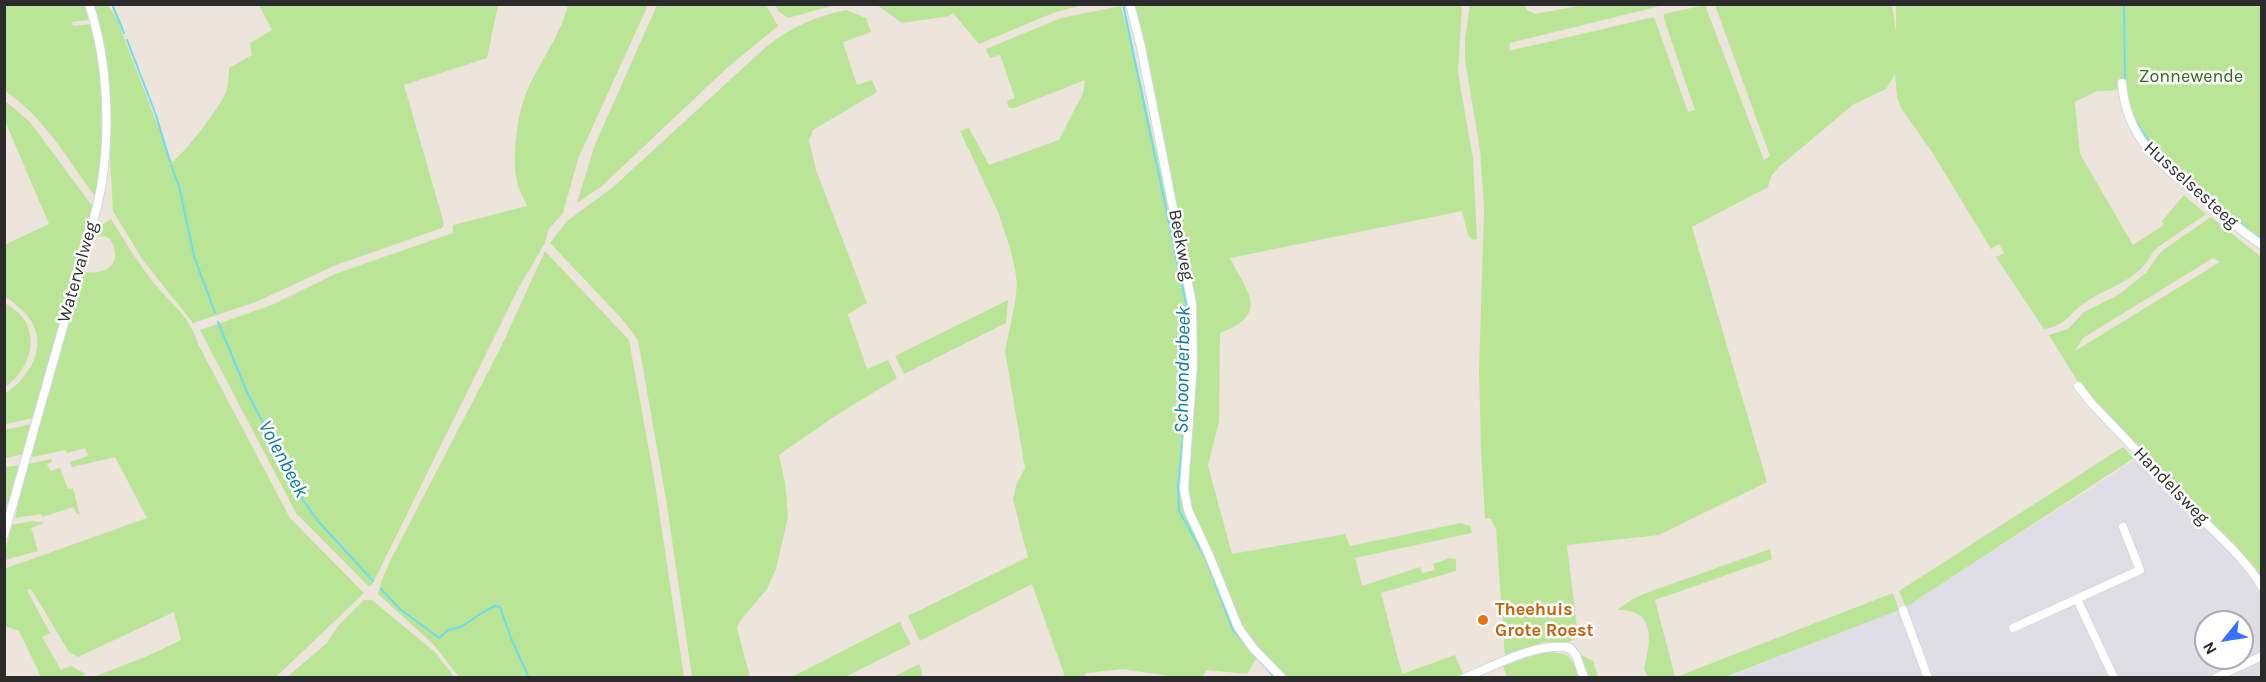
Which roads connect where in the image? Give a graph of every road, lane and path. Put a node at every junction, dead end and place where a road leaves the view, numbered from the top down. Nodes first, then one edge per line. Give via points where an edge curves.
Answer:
1 (89, 4) edge
2 (1130, 4) edge
3 (2122, 83) dead end
4 (2262, 245) edge
5 (2078, 386) dead end
6 (2122, 527) dead end
7 (4, 535) edge
8 (2262, 587) edge
9 (2077, 599) junction
10 (1903, 610) dead end
11 (2013, 628) dead end
12 (2262, 656) edge
13 (1282, 678) edge
14 (1465, 678) edge
15 (1584, 678) edge
16 (1928, 678) edge
17 (2114, 678) edge
18 (2215, 678) edge

1 - 7 street, Watervalweg via 101,50 105,165 95,214
2 - 13 street, Beekweg via 1192,303 1193,364 1184,489 1188,510 1238,627
3 - 4 street, Husselsesteeg via 2127,115 2152,155
5 - 8 street, Handelsweg via 2208,526 2232,546
6 - 9 street via 2140,570
9 - 11 street
9 - 17 street
10 - 16 street
12 - 18 street
14 - 15 street via 1560,645 1576,655

